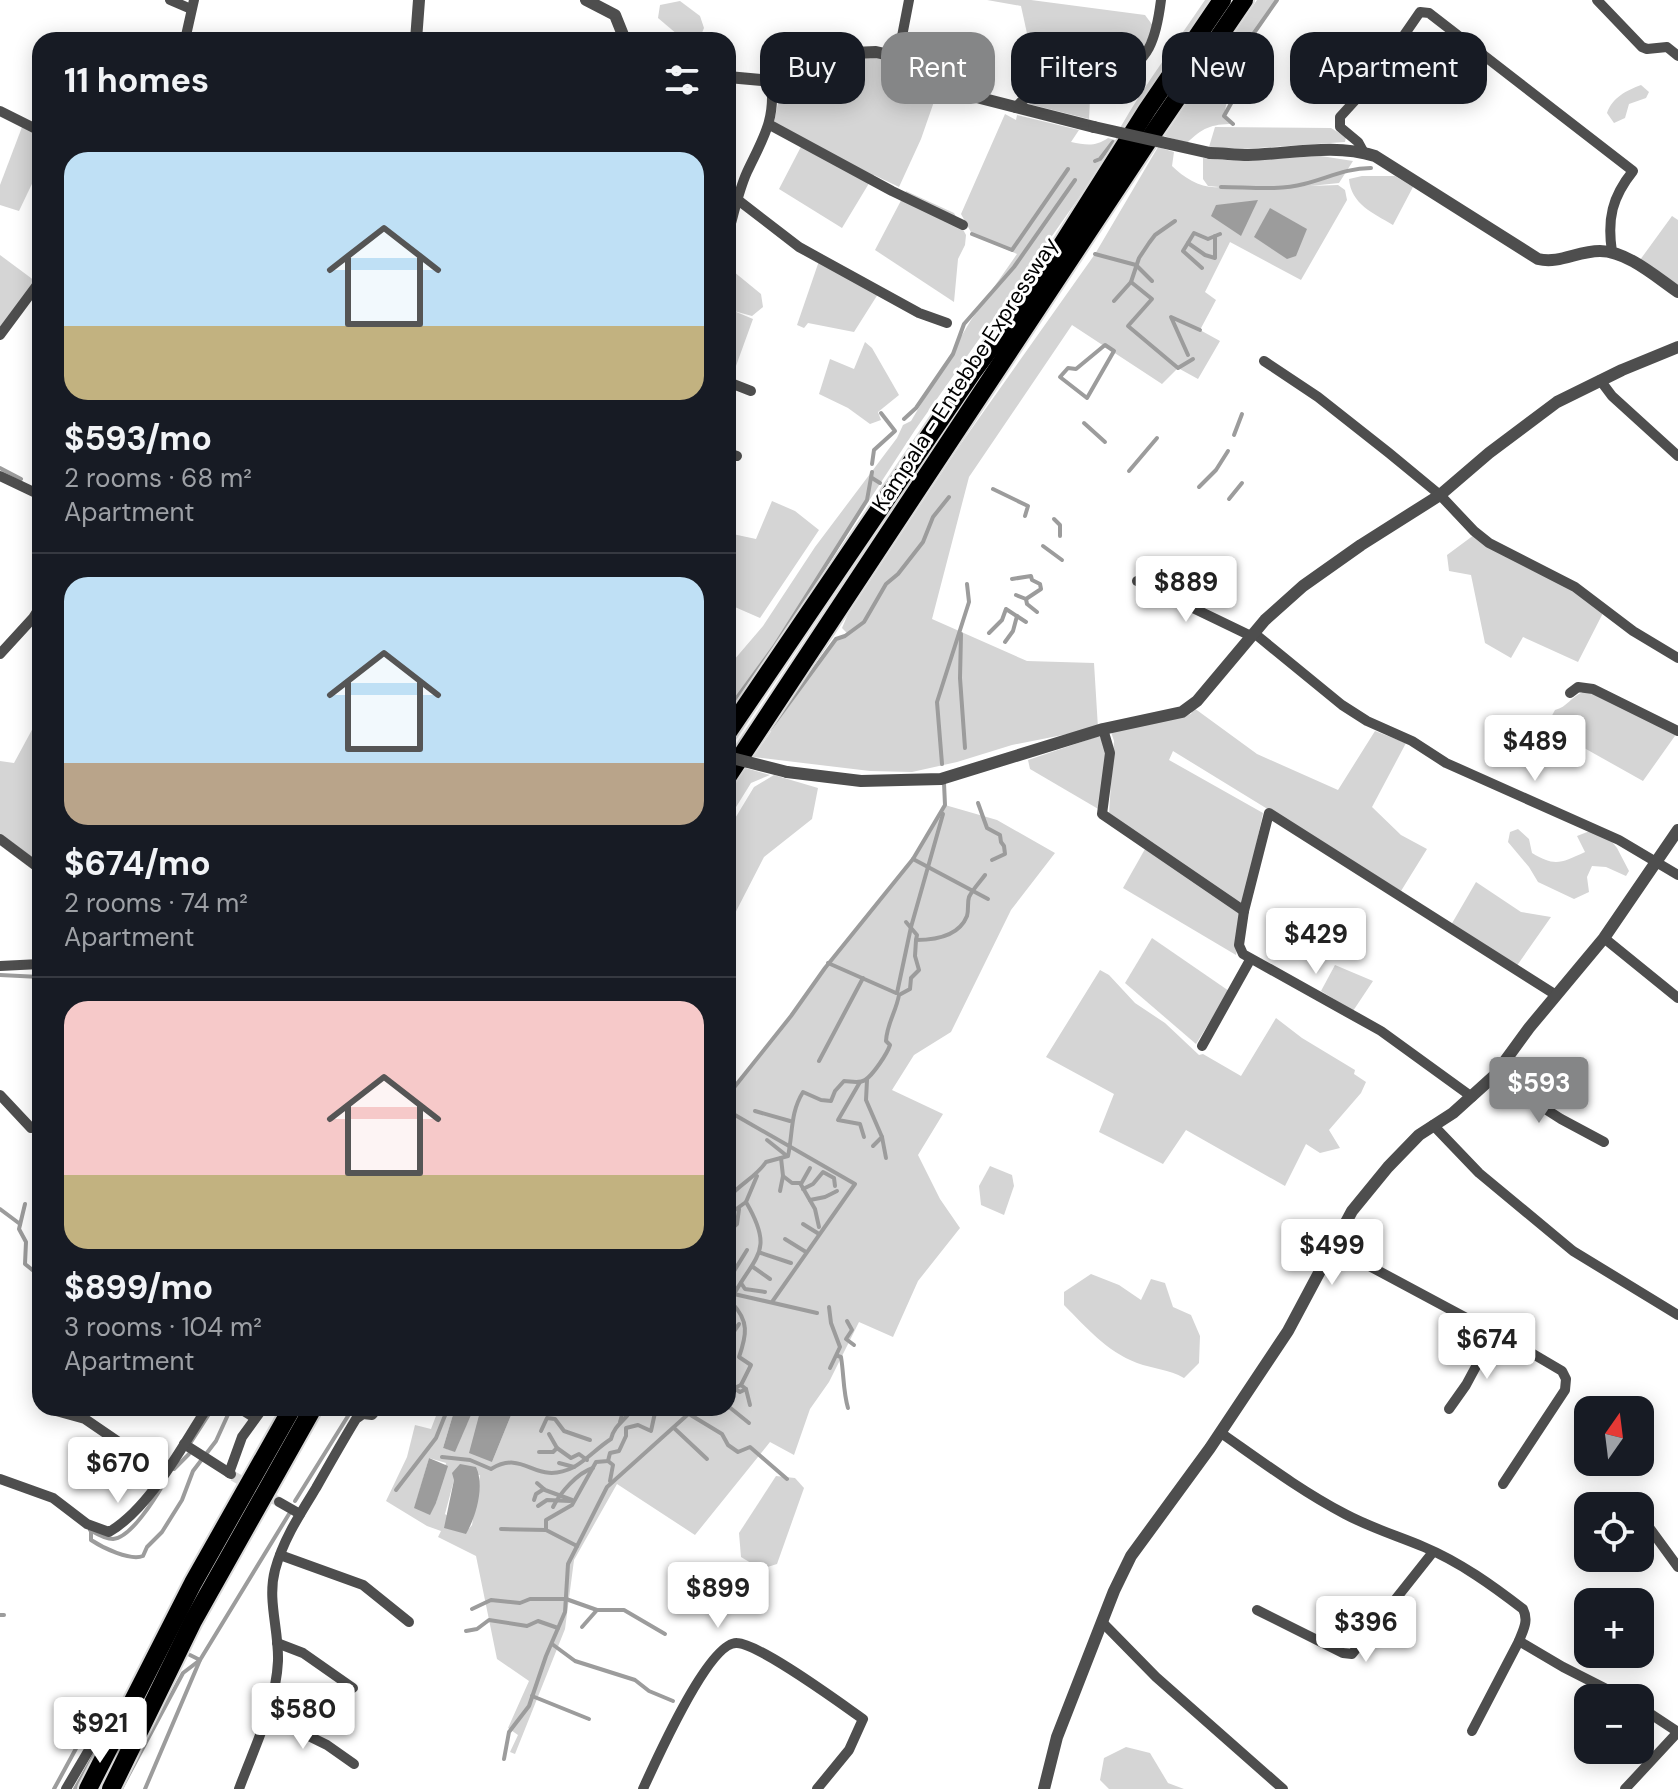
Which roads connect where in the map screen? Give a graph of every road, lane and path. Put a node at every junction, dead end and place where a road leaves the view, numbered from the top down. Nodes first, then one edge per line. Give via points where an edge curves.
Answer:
1 (170, 0) edge
2 (419, 0) edge
3 (586, 0) edge
4 (909, 0) edge
5 (1161, 0) edge
6 (1222, 0) edge
7 (1244, 0) edge
8 (1597, 0) edge
9 (193, 4) edge
10 (187, 32) edge
11 (417, 32) edge
12 (622, 32) edge
13 (903, 32) edge
14 (1678, 56) edge
15 (736, 78) edge
16 (760, 80) edge
17 (995, 102) edge
18 (773, 104) edge
19 (1016, 108) junction
20 (0, 111) edge
21 (770, 125) junction
22 (32, 127) edge
23 (1364, 153) junction
24 (738, 200) junction
25 (736, 207) edge
26 (963, 225) dead end
27 (1612, 252) junction
28 (32, 292) edge
29 (1678, 292) edge
30 (947, 323) dead end
31 (0, 335) edge
32 (1678, 347) edge
33 (1264, 361) dead end
34 (1600, 380) junction
35 (736, 385) edge
36 (751, 391) dead end
37 (1678, 456) edge
38 (0, 476) edge
39 (32, 491) edge
40 (1440, 495) junction
41 (1137, 581) dead end
42 (32, 618) edge
43 (1253, 635) junction
44 (0, 654) edge
45 (1678, 658) edge
46 (1570, 693) dead end
47 (736, 720) edge
48 (1103, 729) junction
49 (1678, 731) edge
50 (736, 759) edge
51 (736, 764) edge
52 (1678, 830) edge
53 (0, 839) edge
54 (1655, 860) junction
55 (32, 863) edge
56 (1678, 875) edge
57 (1244, 911) junction
58 (1604, 938) junction
59 (1250, 960) junction
60 (32, 964) edge
61 (0, 966) edge
62 (1556, 995) junction
63 (1678, 998) edge
64 (1202, 1046) dead end
65 (1494, 1076) junction
66 (0, 1095) edge
67 (1472, 1097) junction
68 (1433, 1125) junction
69 (31, 1128) dead end
70 (1604, 1142) dead end
71 (1332, 1246) junction
72 (1678, 1315) edge
73 (1494, 1333) junction
74 (1449, 1409) dead end
75 (74, 1416) edge
76 (202, 1416) edge
77 (252, 1416) edge
78 (287, 1416) edge
79 (308, 1416) edge
80 (360, 1416) edge
81 (255, 1418) joint
82 (1221, 1433) junction
83 (184, 1444) junction
84 (164, 1473) junction
85 (0, 1479) edge
86 (1503, 1484) dead end
87 (279, 1502) tunnel mouth
88 (300, 1514) junction
89 (1654, 1534) edge
90 (1433, 1552) junction
91 (280, 1555) junction
92 (1678, 1567) edge
93 (1257, 1610) dead end
94 (409, 1622) dead end
95 (1102, 1622) junction
96 (1519, 1641) junction
97 (277, 1643) junction
98 (1598, 1684) edge
99 (353, 1688) dead end
100 (266, 1715) junction
101 (1654, 1716) edge
102 (119, 1726) junction
103 (1472, 1731) dead end
104 (1678, 1732) edge
105 (354, 1764) dead end
106 (819, 1788) edge
107 (66, 1789) edge
108 (88, 1789) edge
109 (111, 1789) edge
110 (239, 1789) edge
111 (643, 1789) edge
112 (1044, 1789) edge
113 (1283, 1789) edge
114 (1625, 1789) edge

1 - 9 street
2 - 11 street
3 - 12 street via 615,15
4 - 13 street
5 - 19 street via 1157,33 1139,64 1088,93 1028,96
6 - 47 highway via 1034,289
7 - 51 highway, Kampala - Entebbe Expressway
8 - 14 street via 1642,47 1667,47
9 - 10 street
15 - 16 street
17 - 19 street
18 - 21 street
19 - 23 street, bridge via 1210,153
20 - 22 street
21 - 24 street
21 - 26 street
23 - 27 street via 1538,259
23 - 27 street via 1340,127 1340,117 1420,12 1429,13 1633,171 1614,201 1609,224
24 - 25 street
24 - 30 street via 799,247
27 - 29 street
28 - 31 street
32 - 34 street
33 - 40 street via 1318,397
34 - 37 street
34 - 40 street via 1557,402
35 - 36 street
38 - 39 street
40 - 43 street via 1303,586
40 - 45 street via 1489,543 1575,587
41 - 43 street
42 - 44 street
43 - 48 street via 1182,712
43 - 54 street via 1367,721
46 - 49 street via 1578,687 1593,689
48 - 50 street, bridge via 941,779 861,781
48 - 57 street via 1110,753 1102,814
52 - 54 street
53 - 55 street
54 - 56 street
54 - 58 street
57 - 59 street via 1239,945
57 - 62 street via 1269,813
58 - 62 street
58 - 63 street
59 - 64 street
59 - 67 street via 1381,1031
60 - 61 street
62 - 65 street
65 - 67 street
65 - 70 street
66 - 69 street
67 - 68 street
68 - 71 street via 1388,1167
68 - 72 street via 1479,1173 1573,1251
71 - 73 street
71 - 82 street via 1288,1331
73 - 74 street
73 - 86 street via 1562,1371 1566,1386
75 - 84 street
76 - 83 street
77 - 81 street
78 - 102 highway
79 - 109 highway via 193,1621
80 - 88 street
81 - 83 street via 242,1437 231,1474
82 - 90 street via 1342,1513
82 - 95 street via 1131,1556
83 - 84 street
84 - 85 street via 138,1509 109,1532 87,1524 53,1498
87 - 88 street
88 - 91 street
89 - 92 street
90 - 93 street via 1352,1654
90 - 96 street via 1523,1609 1527,1622
91 - 94 street via 363,1585
91 - 97 street via 272,1597
95 - 112 street via 1057,1737
95 - 113 street
96 - 98 street
96 - 103 street
97 - 99 street via 303,1653
97 - 100 street
100 - 105 street
100 - 110 street
101 - 104 street
102 - 107 street via 96,1738
102 - 108 highway
104 - 114 street
106 - 111 street via 849,1750 863,1719 739,1642 719,1650 668,1734

